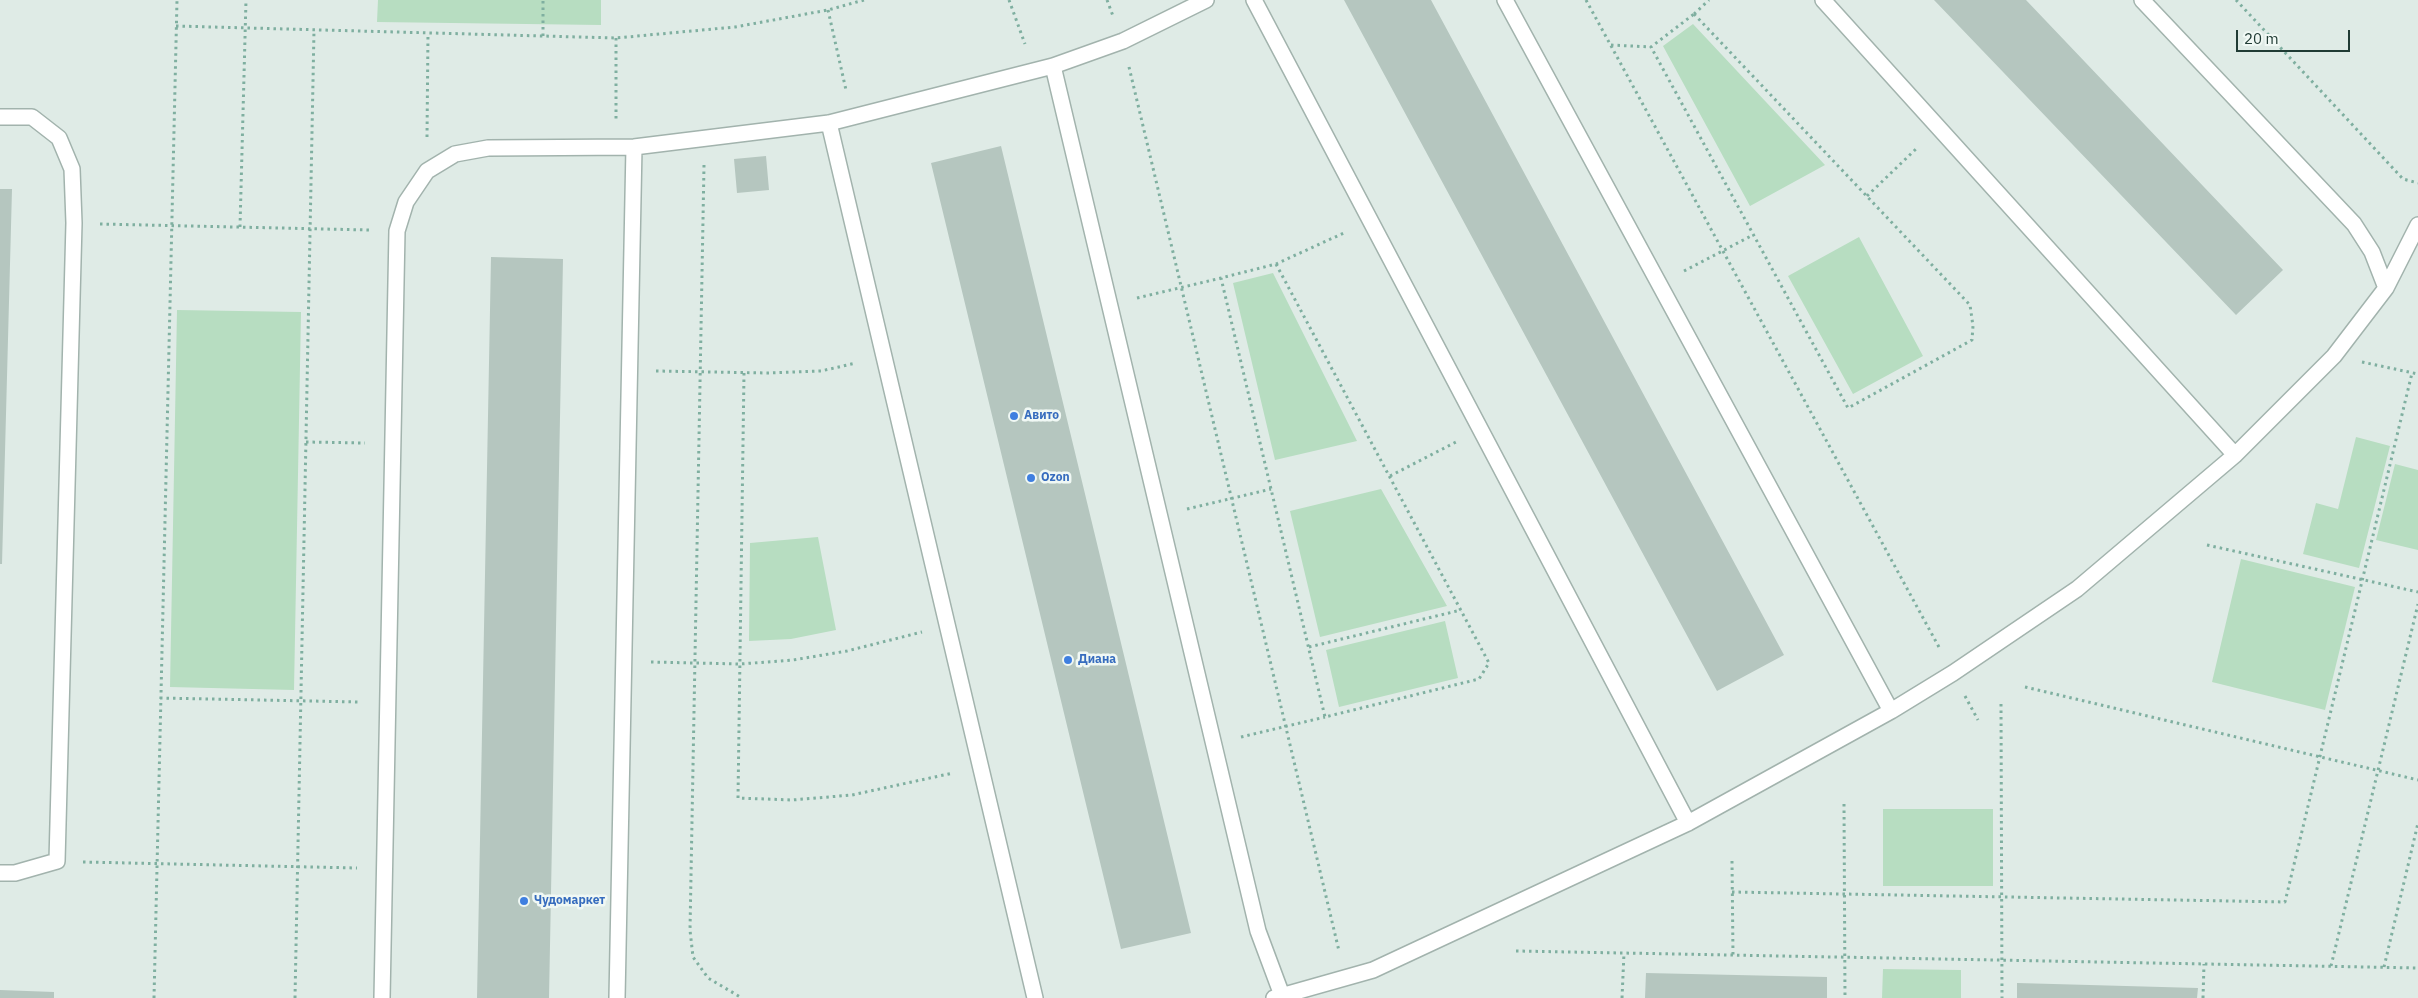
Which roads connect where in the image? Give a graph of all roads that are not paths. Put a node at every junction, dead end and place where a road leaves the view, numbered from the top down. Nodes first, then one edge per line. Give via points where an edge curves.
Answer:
1 (1206, 0) edge
2 (1254, 0) edge
3 (1505, 0) edge
4 (1823, 0) edge
5 (2142, 0) edge
6 (1054, 66) junction
7 (0, 117) edge
8 (829, 123) junction
9 (634, 147) junction
10 (2418, 225) edge
11 (2386, 288) junction
12 (2235, 455) junction
13 (1891, 711) junction
14 (1688, 823) junction
15 (0, 873) edge
16 (1280, 997) edge
17 (382, 998) edge
18 (617, 998) edge
19 (1035, 998) edge

1 - 6 lane via 1123,41
2 - 14 lane
3 - 13 lane
4 - 12 lane
5 - 11 lane via 2354,224 2372,252
6 - 8 lane
6 - 16 lane via 1258,931
7 - 15 lane via 32,117 59,138 72,170 74,223 58,861 15,873
8 - 9 lane
8 - 19 lane
9 - 17 lane via 488,148 455,154 427,171 406,202 397,231
9 - 18 lane
10 - 11 lane
11 - 12 lane via 2334,356
12 - 13 lane via 2077,589
13 - 14 lane
14 - 16 lane via 1373,970

